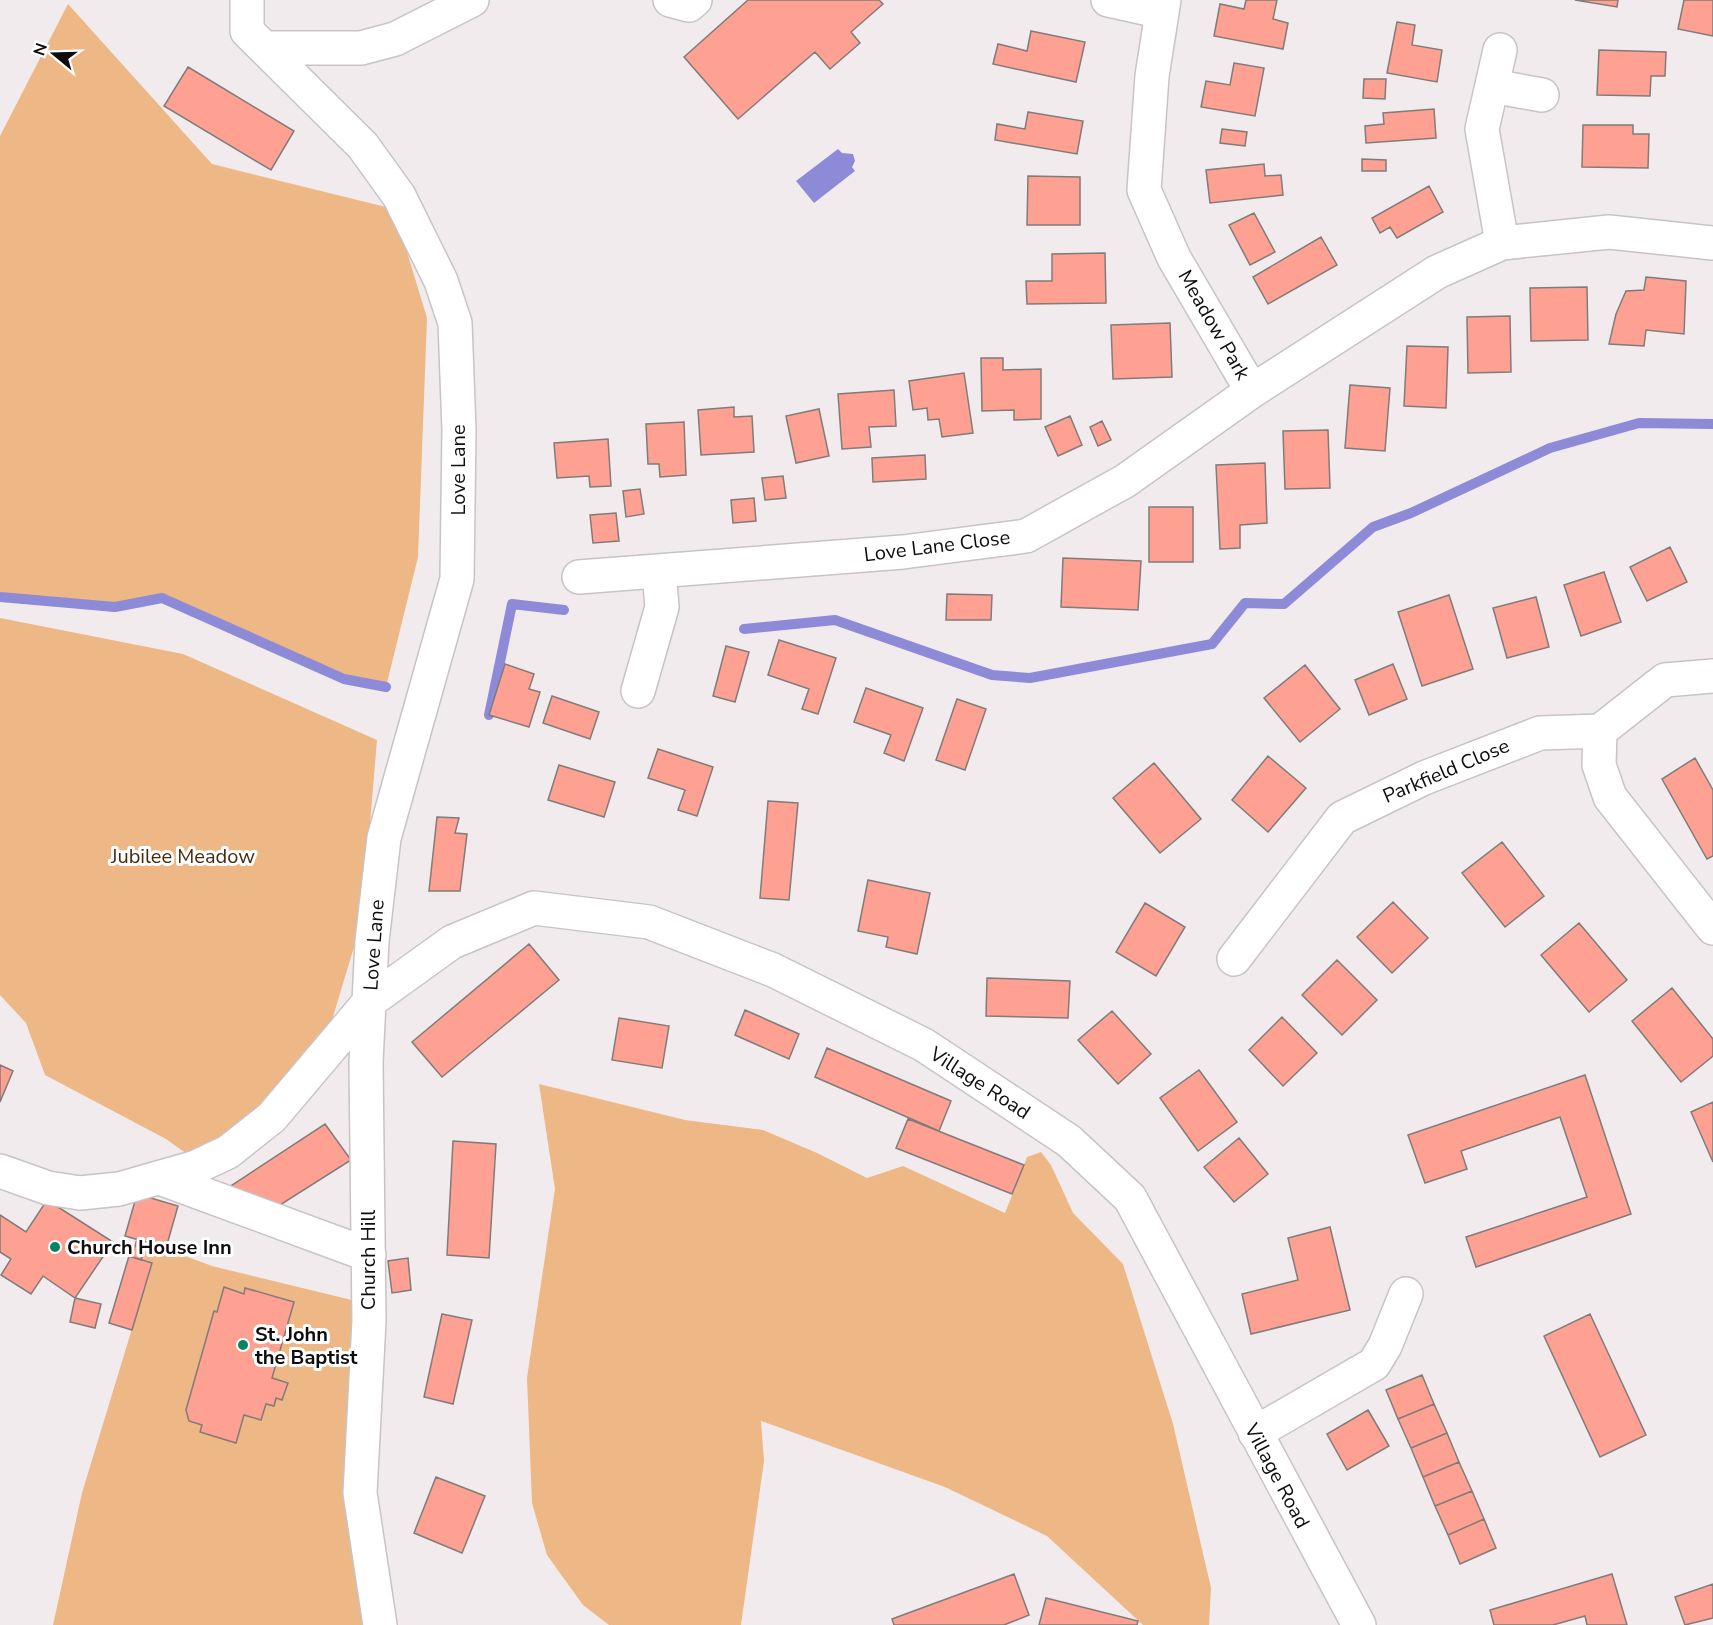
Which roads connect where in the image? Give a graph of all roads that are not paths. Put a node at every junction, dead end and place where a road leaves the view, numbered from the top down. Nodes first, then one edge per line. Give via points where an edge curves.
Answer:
1 (247, 0) edge
2 (472, 0) edge
3 (670, 0) edge
4 (695, 0) edge
5 (1108, 0) edge
6 (1163, 6) edge
7 (265, 48) junction
8 (1500, 50) dead end
9 (1492, 86) junction
10 (1542, 95) dead end
11 (1502, 243) junction
12 (1713, 243) edge
13 (1252, 391) junction
14 (659, 572) junction
15 (579, 577) dead end
16 (1713, 676) edge
17 (638, 691) dead end
18 (1600, 730) junction
19 (1713, 928) edge
20 (1234, 959) dead end
21 (370, 1001) junction
22 (0, 1171) edge
23 (160, 1178) junction
24 (369, 1255) junction
25 (1406, 1294) dead end
26 (1255, 1433) junction
27 (380, 1625) edge
28 (1359, 1625) edge

1 - 7 street, Love Lane via 247,31
2 - 7 street via 394,39 361,48
3 - 4 street via 689,5
5 - 6 street, Meadow Park
6 - 13 street, Meadow Park via 1152,76 1144,190 1174,258
7 - 21 street, Love Lane via 363,146 399,196 441,281 455,323 459,430 457,579 384,838 372,941
8 - 9 street
9 - 10 street
9 - 11 street via 1482,129
11 - 12 street, Meadow Park via 1609,232
11 - 13 street, Meadow Park via 1437,272
13 - 14 street, Love Lane Close via 1125,481 1026,536 903,552
14 - 15 street, Love Lane Close
14 - 17 street via 662,606
16 - 18 street via 1665,680
18 - 19 street via 1599,765 1610,797
18 - 20 street, Parkfield Close via 1540,733 1424,778 1342,818
21 - 23 street, Village Road via 272,1117 228,1152
21 - 24 street, Church Hill via 366,1062
21 - 26 street, Village Road via 452,942 534,908 650,922 773,970 924,1046 1069,1141 1130,1198
22 - 23 street, Village Road via 48,1188 80,1193 119,1189
23 - 24 street
24 - 27 street, Church Hill via 360,1493
25 - 26 street via 1374,1364
26 - 28 street, Village Road

